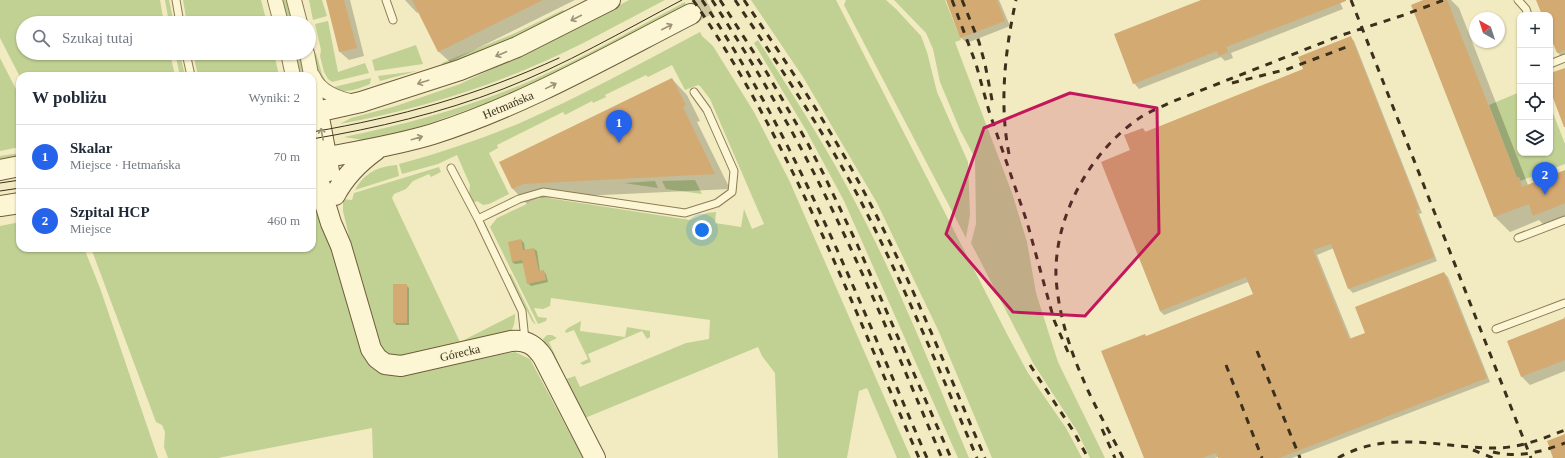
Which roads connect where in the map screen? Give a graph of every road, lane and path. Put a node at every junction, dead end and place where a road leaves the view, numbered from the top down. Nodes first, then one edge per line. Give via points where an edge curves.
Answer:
1 (176, 0) edge
2 (275, 0) edge
3 (294, 0) edge
4 (386, 0) edge
5 (610, 0) edge
6 (1518, 0) edge
7 (1527, 12) edge
8 (691, 14) tunnel mouth
9 (179, 16) edge
10 (279, 16) edge
11 (298, 16) edge
12 (393, 20) dead end
13 (1565, 58) edge
14 (188, 60) edge
15 (290, 60) edge
16 (309, 60) edge
17 (1553, 63) edge
18 (190, 72) edge
19 (292, 72) edge
20 (311, 72) edge
21 (316, 83) edge
22 (694, 92) dead end
23 (361, 102) junction
24 (316, 112) edge
25 (379, 148) junction
26 (316, 158) edge
27 (16, 167) edge
28 (451, 168) dead end
29 (0, 170) edge
30 (335, 195) junction
31 (16, 204) edge
32 (0, 206) edge
33 (478, 219) junction
34 (1565, 220) edge
35 (1518, 238) dead end
36 (341, 246) junction
37 (1565, 303) edge
38 (1496, 329) dead end
39 (526, 342) junction
40 (596, 458) edge

1 - 9 lane
2 - 10 street
3 - 11 street
4 - 12 lane
5 -> 23 main road via 518,47 454,72
6 - 7 lane
25 -> 8 main road, Hetmańska via 433,134 519,101
13 - 17 lane
14 - 18 lane
15 - 19 street
16 - 20 street
21 - 23 street via 328,92
22 - 33 lane via 707,110 734,171 732,192 718,203 685,213 543,192 519,199
23 - 24 main road
25 - 26 main road, Hetmańska
25 - 30 main road via 346,176
26 - 30 main road, Górecka
26 - 36 main road, Górecka via 331,223
27 - 29 main road
28 - 33 lane
30 - 36 main road, Górecka
31 - 32 main road
33 - 39 lane via 522,311
34 - 35 lane
36 - 39 main road, Górecka via 369,345 374,355 385,364 407,366 511,341
37 - 38 lane
39 - 40 main road via 534,346 543,357

